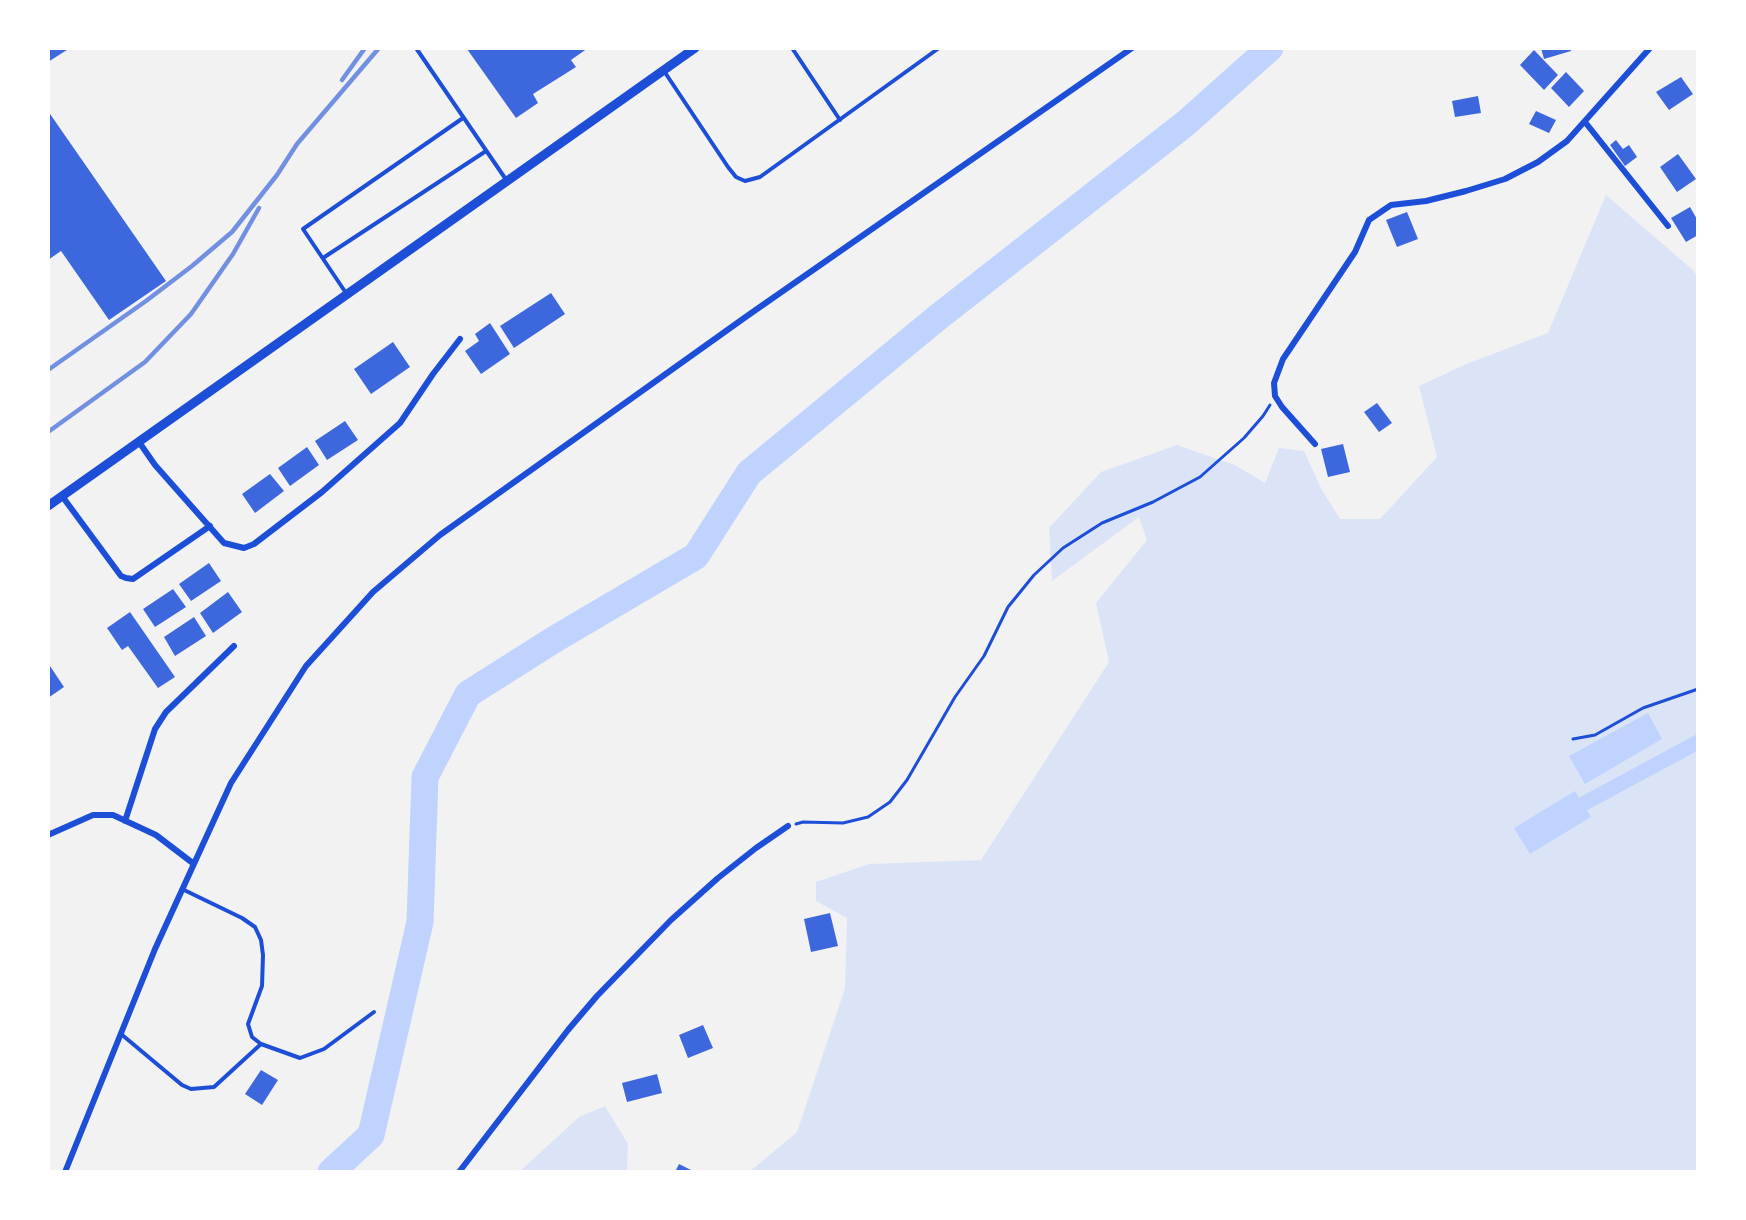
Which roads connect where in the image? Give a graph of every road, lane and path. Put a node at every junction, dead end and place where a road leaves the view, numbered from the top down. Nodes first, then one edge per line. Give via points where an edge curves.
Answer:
1 (416, 48) edge
2 (695, 48) edge
3 (792, 48) edge
4 (939, 48) edge
5 (1650, 48) edge
6 (1129, 49) edge
7 (663, 70) junction
8 (464, 118) junction
9 (840, 120) junction
10 (1585, 122) junction
11 (486, 151) junction
12 (507, 182) junction
13 (1668, 226) dead end
14 (323, 258) junction
15 (347, 295) junction
16 (460, 339) dead end
17 (1275, 396) junction
18 (139, 442) junction
19 (1315, 444) dead end
20 (62, 496) junction
21 (48, 506) edge
22 (210, 526) junction
23 (234, 646) dead end
24 (1698, 689) edge
25 (1573, 739) dead end
26 (125, 821) junction
27 (788, 826) joint
28 (48, 835) edge
29 (194, 864) junction
30 (182, 889) junction
31 (374, 1012) dead end
32 (121, 1034) junction
33 (261, 1044) junction
34 (65, 1172) edge
35 (459, 1172) edge

1 - 8 lane
2 - 7 street
3 - 9 lane
4 - 9 lane
5 - 10 street
6 - 29 street via 440,535 373,592 306,666 231,783
7 - 9 lane via 736,177 745,181 760,177
7 - 12 street
8 - 11 lane
8 - 14 lane via 303,229
10 - 13 street
10 - 17 street via 1538,162 1505,179 1436,199 1391,205 1378,212 1369,220 1355,252 1283,359 1274,383
11 - 12 lane
11 - 14 lane
12 - 15 street
14 - 15 lane
15 - 18 street
16 - 22 street via 400,423 322,492 254,544 244,548 224,543
17 - 19 street
17 - 27 path via 1244,438 1200,477 1102,523 1063,548 1034,575 1008,607 984,656 890,802 868,817 843,823 803,822
18 - 20 street
18 - 22 street
20 - 21 street
20 - 22 street via 126,578 133,579
23 - 26 street via 166,712 155,729
24 - 25 path via 1643,708 1595,735
26 - 28 street via 113,815 93,815
26 - 29 street via 156,835
27 - 35 street via 694,899 597,996
29 - 30 street
30 - 32 street
30 - 33 lane via 255,927 263,955 262,986 248,1024 252,1037
31 - 33 lane via 324,1049 300,1058
32 - 33 lane via 191,1089 214,1087
32 - 34 street

